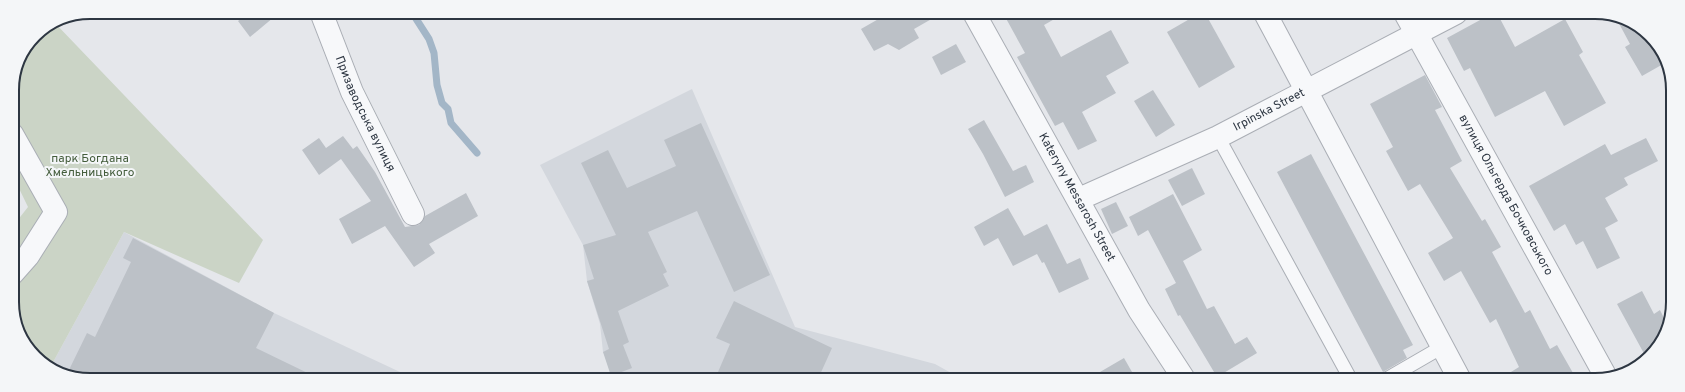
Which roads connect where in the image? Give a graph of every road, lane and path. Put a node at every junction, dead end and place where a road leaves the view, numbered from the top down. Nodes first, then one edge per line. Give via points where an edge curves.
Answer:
1 (324, 19) edge
2 (977, 19) edge
3 (1268, 19) edge
4 (1408, 19) edge
5 (1445, 19) edge
6 (1416, 34) junction
7 (1305, 90) junction
8 (1218, 137) junction
9 (19, 146) edge
10 (1079, 199) junction
11 (413, 214) dead end
12 (19, 266) edge
13 (1442, 348) junction
14 (1180, 373) edge
15 (1347, 373) edge
16 (1397, 373) edge
17 (1456, 373) edge
18 (1604, 373) edge

1 - 11 street, Призаводська вулиця via 352,92
2 - 10 street, Kateryny Messarosh Street
3 - 7 street
4 - 6 street, вулиця Ольгерда Бочковського
5 - 6 street, Irpinska Street
6 - 7 street, Irpinska Street
6 - 18 street, вулиця Ольгерда Бочковського
7 - 8 street, Irpinska Street
7 - 13 street
8 - 10 street, Irpinska Street
8 - 15 lane
9 - 12 street via 56,212
10 - 14 street, Kateryny Messarosh Street via 1139,310
13 - 16 lane
13 - 17 street

